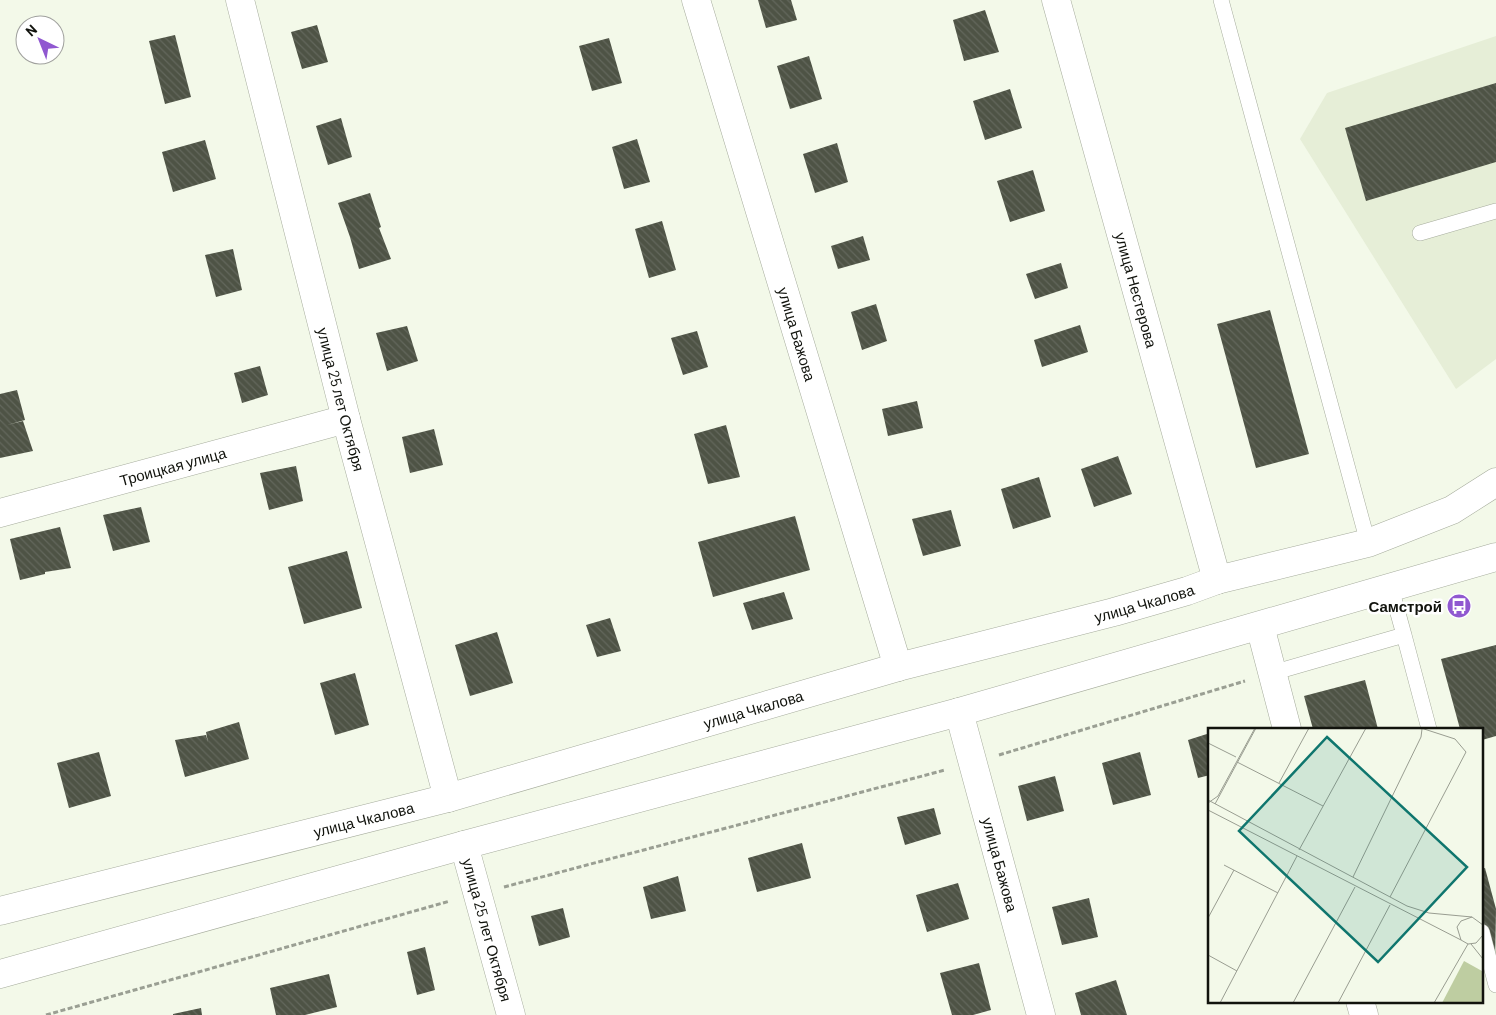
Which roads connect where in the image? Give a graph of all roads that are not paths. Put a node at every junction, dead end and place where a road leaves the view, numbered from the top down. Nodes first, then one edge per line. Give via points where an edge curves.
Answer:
1 (240, 0) edge
2 (696, 0) edge
3 (1056, 0) edge
4 (1220, 0) edge
5 (1496, 211) edge
6 (1420, 233) dead end
7 (346, 419) junction
8 (1496, 482) edge
9 (0, 513) edge
10 (1368, 543) junction
11 (1496, 557) edge
12 (1217, 580) junction
13 (1391, 588) junction
14 (1260, 626) junction
15 (1404, 635) junction
16 (898, 667) junction
17 (1272, 673) junction
18 (959, 712) junction
19 (1287, 728) edge
20 (1429, 728) edge
21 (448, 798) junction
22 (464, 845) junction
23 (0, 911) edge
24 (1484, 940) edge
25 (0, 974) edge
26 (1496, 985) edge
27 (1360, 1002) edge
28 (510, 1015) edge
29 (1041, 1015) edge
30 (1364, 1015) edge

1 - 7 main road, улица 25 лет Октября
2 - 16 main road, улица Бажова
3 - 12 main road, улица Нестерова
4 - 10 lane
5 - 6 lane
7 - 9 main road, Троицкая улица
7 - 21 main road, улица 25 лет Октября
8 - 10 main road, улица Чкалова via 1452,510
10 - 12 main road, улица Чкалова
11 - 13 main road
12 - 16 main road, улица Чкалова via 1114,612
13 - 14 main road
13 - 15 lane
14 - 17 main road
14 - 18 main road
15 - 17 lane
15 - 20 lane
16 - 21 main road, улица Чкалова
17 - 19 main road
18 - 22 main road
18 - 29 main road, улица Бажова
21 - 23 main road, улица Чкалова
22 - 25 main road
22 - 28 main road, улица 25 лет Октября
24 - 26 lane
27 - 30 main road

